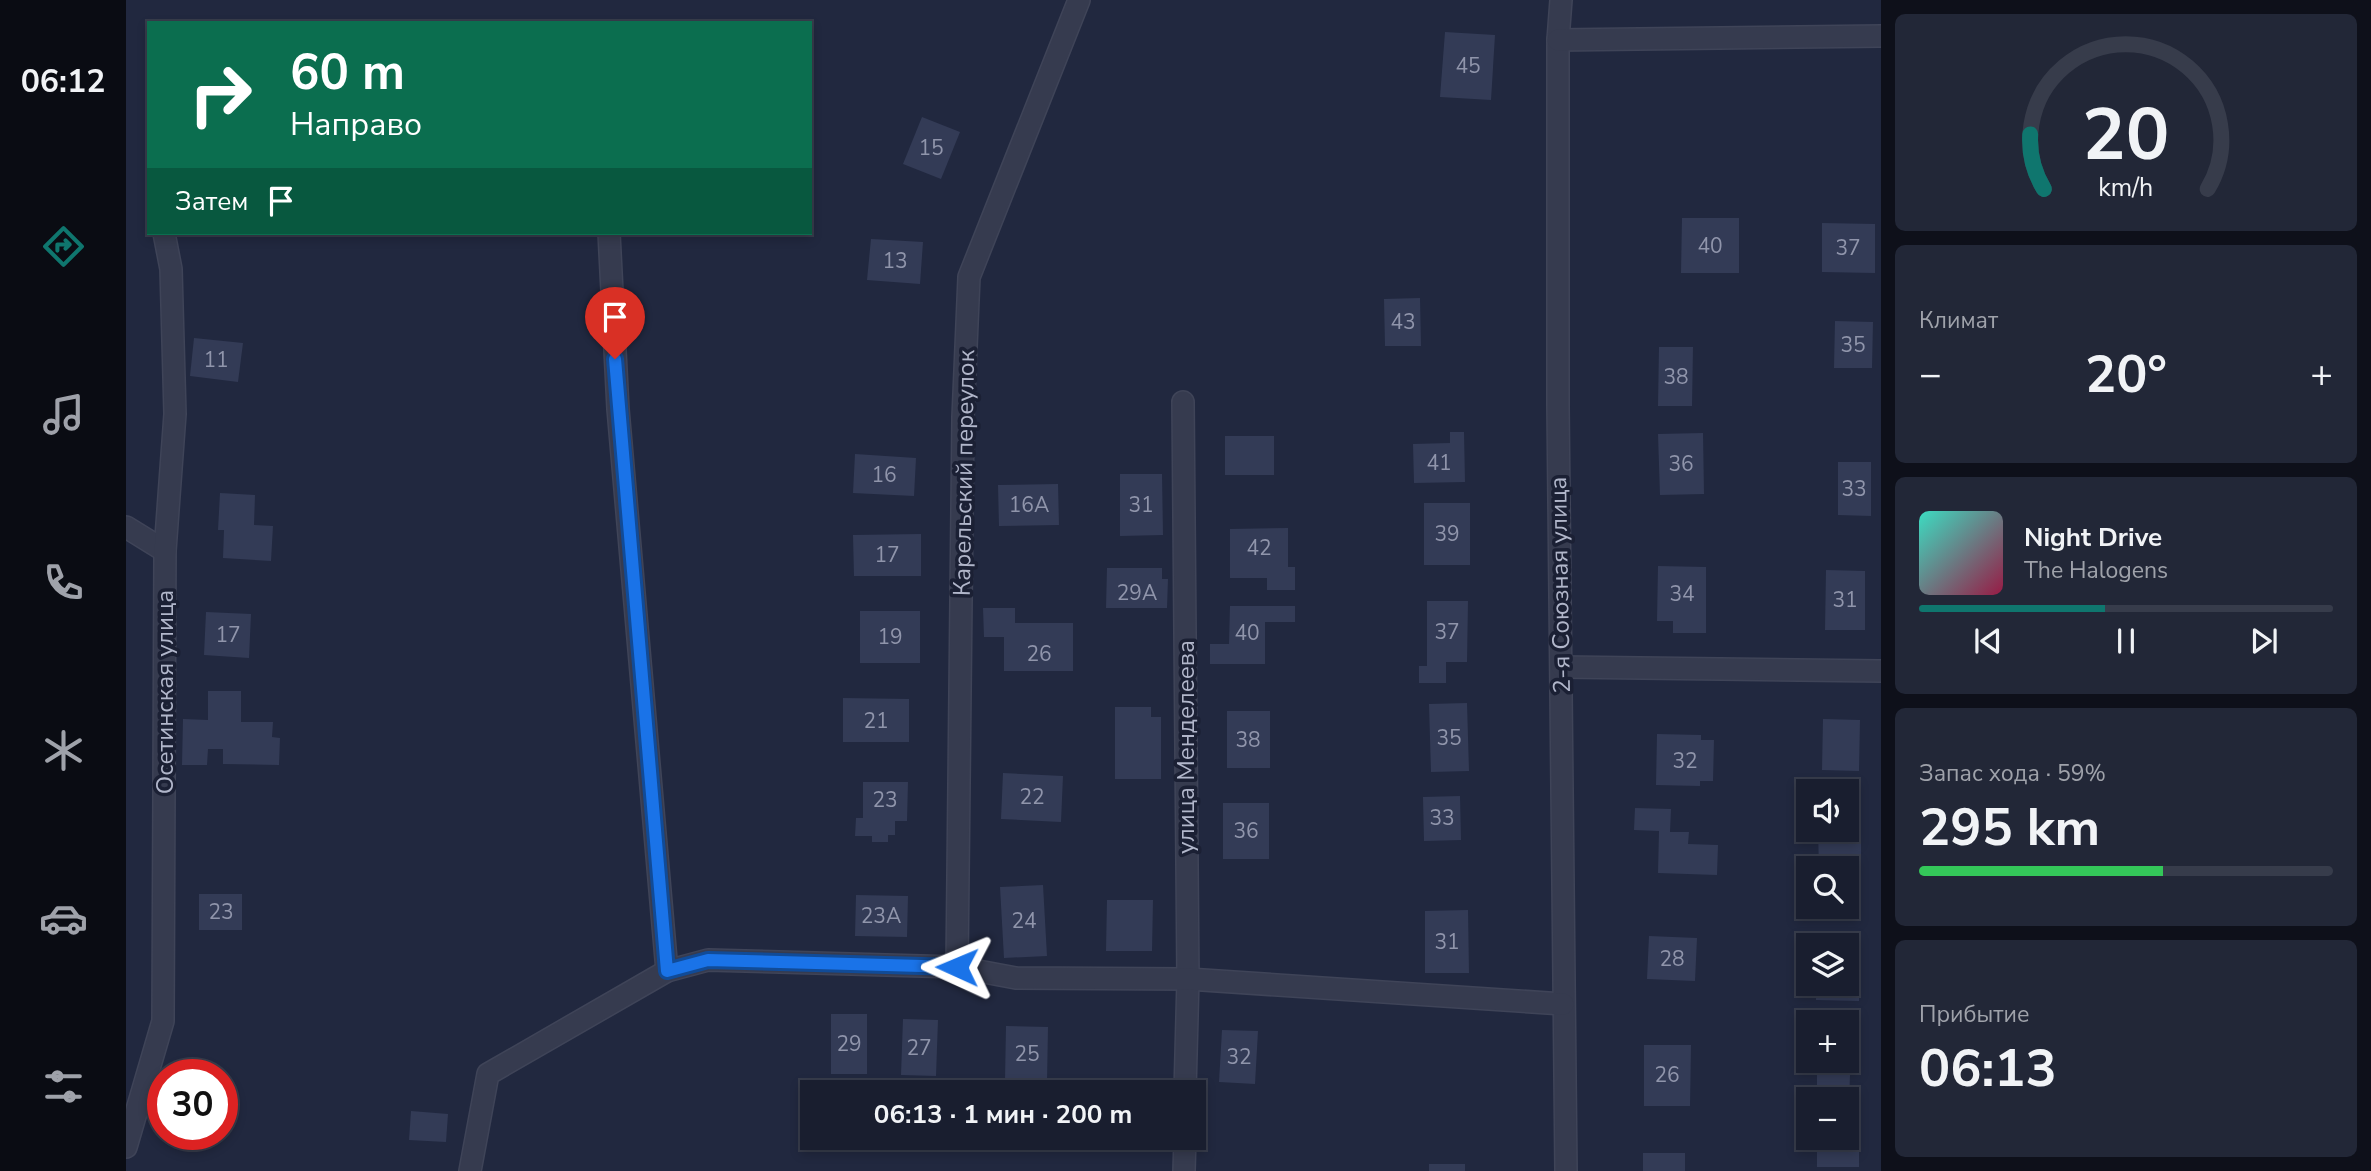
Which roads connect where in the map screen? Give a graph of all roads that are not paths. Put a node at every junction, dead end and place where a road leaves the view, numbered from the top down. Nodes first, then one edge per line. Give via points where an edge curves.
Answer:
1 (1079, 0) edge
2 (1560, 0) edge
3 (1881, 36) edge
4 (1558, 40) junction
5 (164, 235) edge
6 (608, 235) edge
7 (1184, 402) dead end
8 (126, 527) edge
9 (165, 551) junction
10 (1562, 667) junction
11 (1881, 671) edge
12 (957, 967) junction
13 (667, 971) junction
14 (1188, 979) junction
15 (1563, 1004) junction
16 (1185, 1080) edge
17 (126, 1147) edge
18 (1185, 1150) edge
19 (470, 1171) edge
20 (1184, 1171) edge
21 (1566, 1171) edge

1 - 12 street, Карельский переулок via 969,277 963,416
2 - 4 street, 2-я Союзная улица
3 - 4 street
4 - 10 street, 2-я Союзная улица
5 - 9 street, Осетинская улица via 172,269 175,414
6 - 13 street via 618,409
7 - 14 street, улица Менделеева
8 - 9 street
9 - 17 street, Осетинская улица via 163,1021
10 - 11 street
10 - 15 street, 2-я Союзная улица
12 - 13 street via 708,960
12 - 14 street via 1017,978
13 - 19 street via 488,1074
14 - 15 street
14 - 16 street, улица Менделеева
15 - 21 street, 2-я Союзная улица
18 - 20 street

